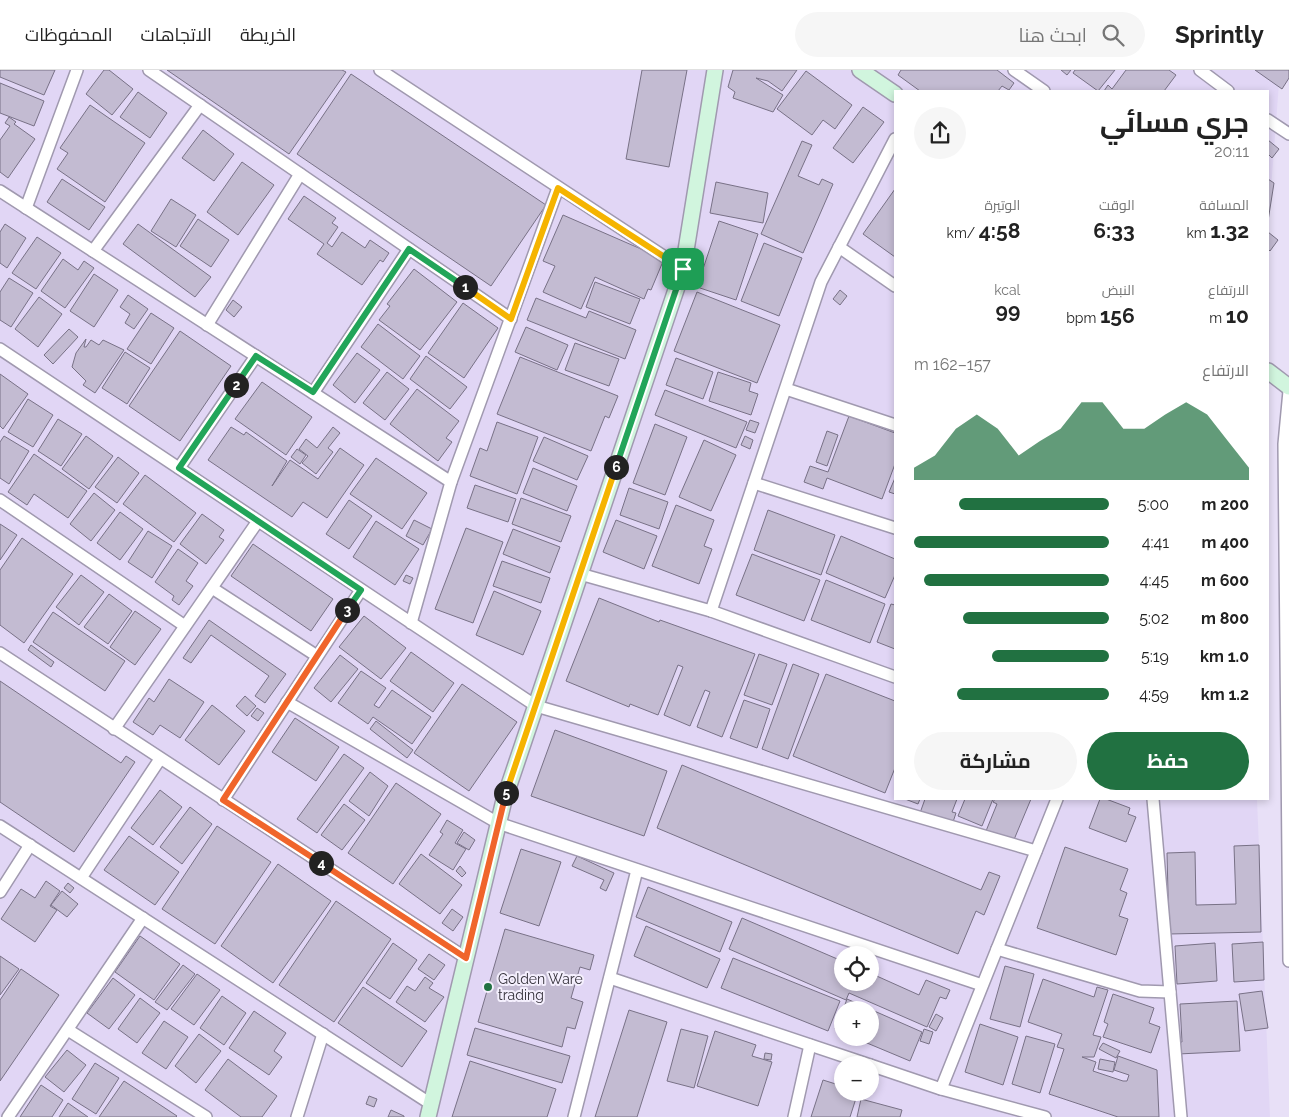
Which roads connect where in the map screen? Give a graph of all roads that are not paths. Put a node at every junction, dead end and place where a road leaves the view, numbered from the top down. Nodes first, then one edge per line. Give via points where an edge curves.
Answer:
1 (77, 70) edge
2 (149, 70) edge
3 (380, 70) edge
4 (715, 70) edge
5 (860, 70) edge
6 (1014, 70) edge
7 (1200, 70) edge
8 (1221, 89) edge
9 (1043, 90) edge
10 (894, 93) edge
11 (200, 105) junction
12 (1269, 121) edge
13 (1289, 134) edge
14 (894, 141) edge
15 (300, 174) junction
16 (558, 188) junction
17 (0, 191) edge
18 (26, 208) junction
19 (839, 247) junction
20 (409, 249) junction
21 (93, 251) junction
22 (683, 269) junction
23 (894, 285) edge
24 (511, 319) junction
25 (207, 324) junction
26 (0, 349) edge
27 (256, 356) junction
28 (1269, 372) edge
29 (1289, 387) edge
30 (786, 388) junction
31 (1289, 391) edge
32 (313, 392) junction
33 (894, 425) edge
34 (179, 468) junction
35 (451, 482) junction
36 (754, 483) junction
37 (0, 500) edge
38 (258, 521) junction
39 (894, 528) edge
40 (580, 574) junction
41 (212, 588) junction
42 (361, 590) junction
43 (711, 611) junction
44 (411, 623) junction
45 (186, 626) junction
46 (0, 653) edge
47 (317, 656) junction
48 (894, 677) edge
49 (287, 702) junction
50 (536, 706) junction
51 (114, 729) junction
52 (160, 759) junction
53 (223, 800) junction
54 (1057, 800) edge
55 (1153, 800) edge
56 (498, 823) junction
57 (0, 826) edge
58 (30, 845) junction
59 (1036, 851) junction
60 (638, 870) junction
61 (81, 878) junction
62 (0, 892) edge
63 (142, 918) junction
64 (997, 949) junction
65 (466, 958) junction
66 (1289, 961) edge
67 (610, 978) junction
68 (982, 985) junction
69 (1170, 992) junction
70 (68, 1030) junction
71 (323, 1034) junction
72 (810, 1045) junction
73 (843, 1056) edge
74 (879, 1068) edge
75 (941, 1089) junction
76 (430, 1110) edge
77 (8, 1117) edge
78 (206, 1117) edge
79 (297, 1117) edge
80 (574, 1117) edge
81 (794, 1117) edge
82 (1045, 1117) edge
83 (1181, 1117) edge

1 - 18 street
2 - 11 street
3 - 16 street
4 - 22 street
5 - 10 street
6 - 9 street
7 - 8 street
11 - 15 street
11 - 21 street
12 - 13 street
14 - 19 street
15 - 20 street
15 - 25 street
16 - 22 street
16 - 24 street
17 - 18 street
18 - 21 street
19 - 23 street
19 - 30 street via 821,282
20 - 24 street
20 - 32 street
21 - 25 street
22 - 40 street
24 - 35 street
25 - 27 street
26 - 34 street
27 - 32 street
27 - 34 street
28 - 29 street
30 - 33 street
30 - 36 street
31 - 66 street via 1284,444
32 - 35 street
34 - 38 street
35 - 44 street
36 - 39 street
36 - 43 street
37 - 45 street
38 - 41 street
38 - 42 street
40 - 43 street
40 - 50 street
41 - 45 street
41 - 47 street
42 - 44 street
42 - 47 street
43 - 48 street
44 - 50 street
45 - 51 street
46 - 51 street
47 - 49 street
49 - 53 street
49 - 56 street
50 - 56 street
50 - 59 street
51 - 52 street
52 - 53 street
52 - 61 street
53 - 65 street
54 - 59 street
55 - 69 street
56 - 60 street
56 - 65 street
57 - 58 street
58 - 61 street
58 - 62 street
59 - 64 street
60 - 67 street
60 - 68 street
61 - 63 street
63 - 70 street
63 - 71 street
64 - 68 street
64 - 69 street via 1140,991
65 - 76 street
67 - 72 street
67 - 80 street
68 - 75 street
69 - 83 street
70 - 77 street
70 - 78 street
71 - 76 street
71 - 79 street
72 - 73 street
72 - 81 street
74 - 75 street
75 - 82 street

